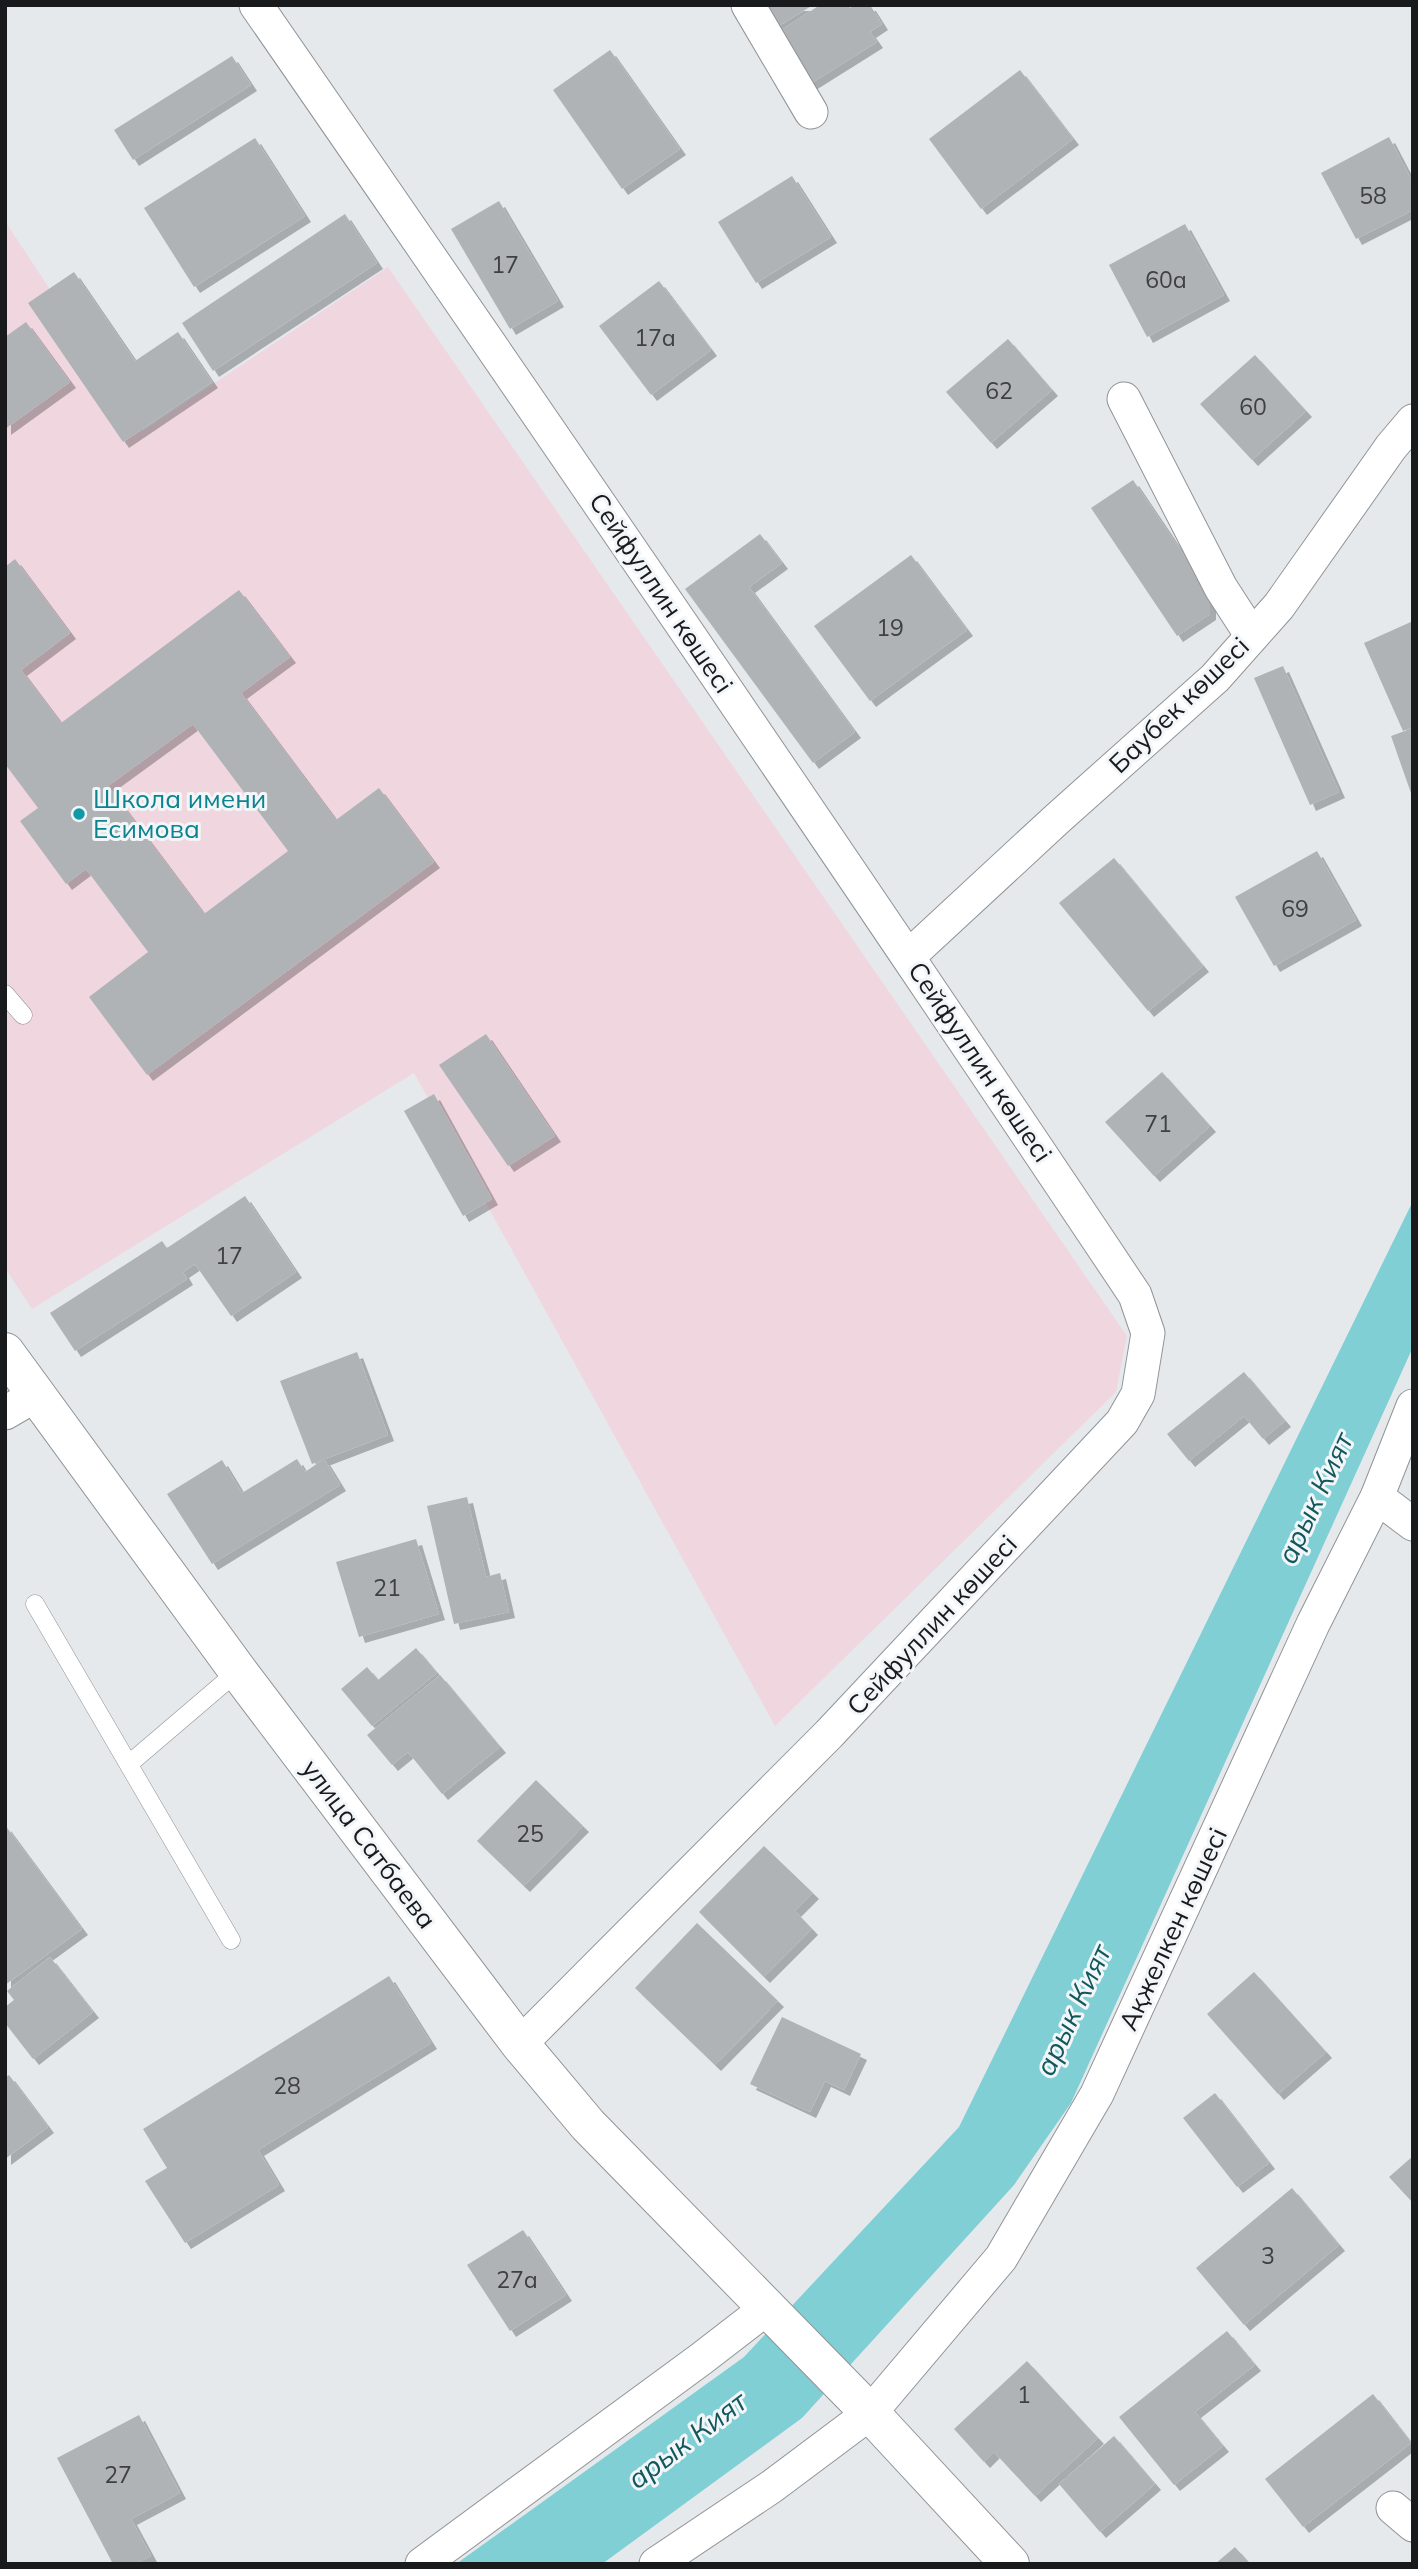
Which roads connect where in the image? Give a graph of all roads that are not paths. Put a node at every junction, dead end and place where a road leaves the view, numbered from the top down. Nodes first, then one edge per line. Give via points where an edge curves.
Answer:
1 (256, 5) edge
2 (748, 5) edge
3 (811, 113) dead end
4 (1124, 399) dead end
5 (1413, 421) edge
6 (1252, 636) junction
7 (909, 956) junction
8 (5, 994) edge
9 (23, 1015) dead end
10 (5, 1352) edge
11 (21, 1404) edge
12 (1413, 1406) edge
13 (1377, 1497) junction
14 (1413, 1524) edge
15 (35, 1604) dead end
16 (238, 1671) junction
17 (130, 1765) junction
18 (232, 1940) dead end
19 (520, 2045) junction
20 (766, 2308) junction
21 (870, 2413) junction
22 (422, 2564) edge
23 (656, 2564) edge
24 (1010, 2564) edge

1 - 7 street, Сейфуллин көшесі
2 - 3 street
4 - 6 street via 1221,589
5 - 6 street, Баубек көшесі via 1279,606
6 - 7 street, Баубек көшесі via 1215,678
7 - 19 street, Сейфуллин көшесі via 1135,1294 1148,1333 1138,1394 1122,1422 830,1734
8 - 9 lane
10 - 11 street, улица Сатбаева
11 - 16 street, улица Сатбаева
12 - 13 street, Ақжелкен көшесі
13 - 14 street
13 - 21 street, Ақжелкен көшесі via 1313,1624 1097,2094 1001,2258
15 - 17 lane
16 - 17 lane
16 - 19 street, улица Сатбаева
17 - 18 lane
19 - 20 street, улица Сатбаева via 588,2126
20 - 21 street, улица Сатбаева
20 - 22 street
21 - 23 street, Ақжелкен көшесі
21 - 24 street, улица Сатбаева

